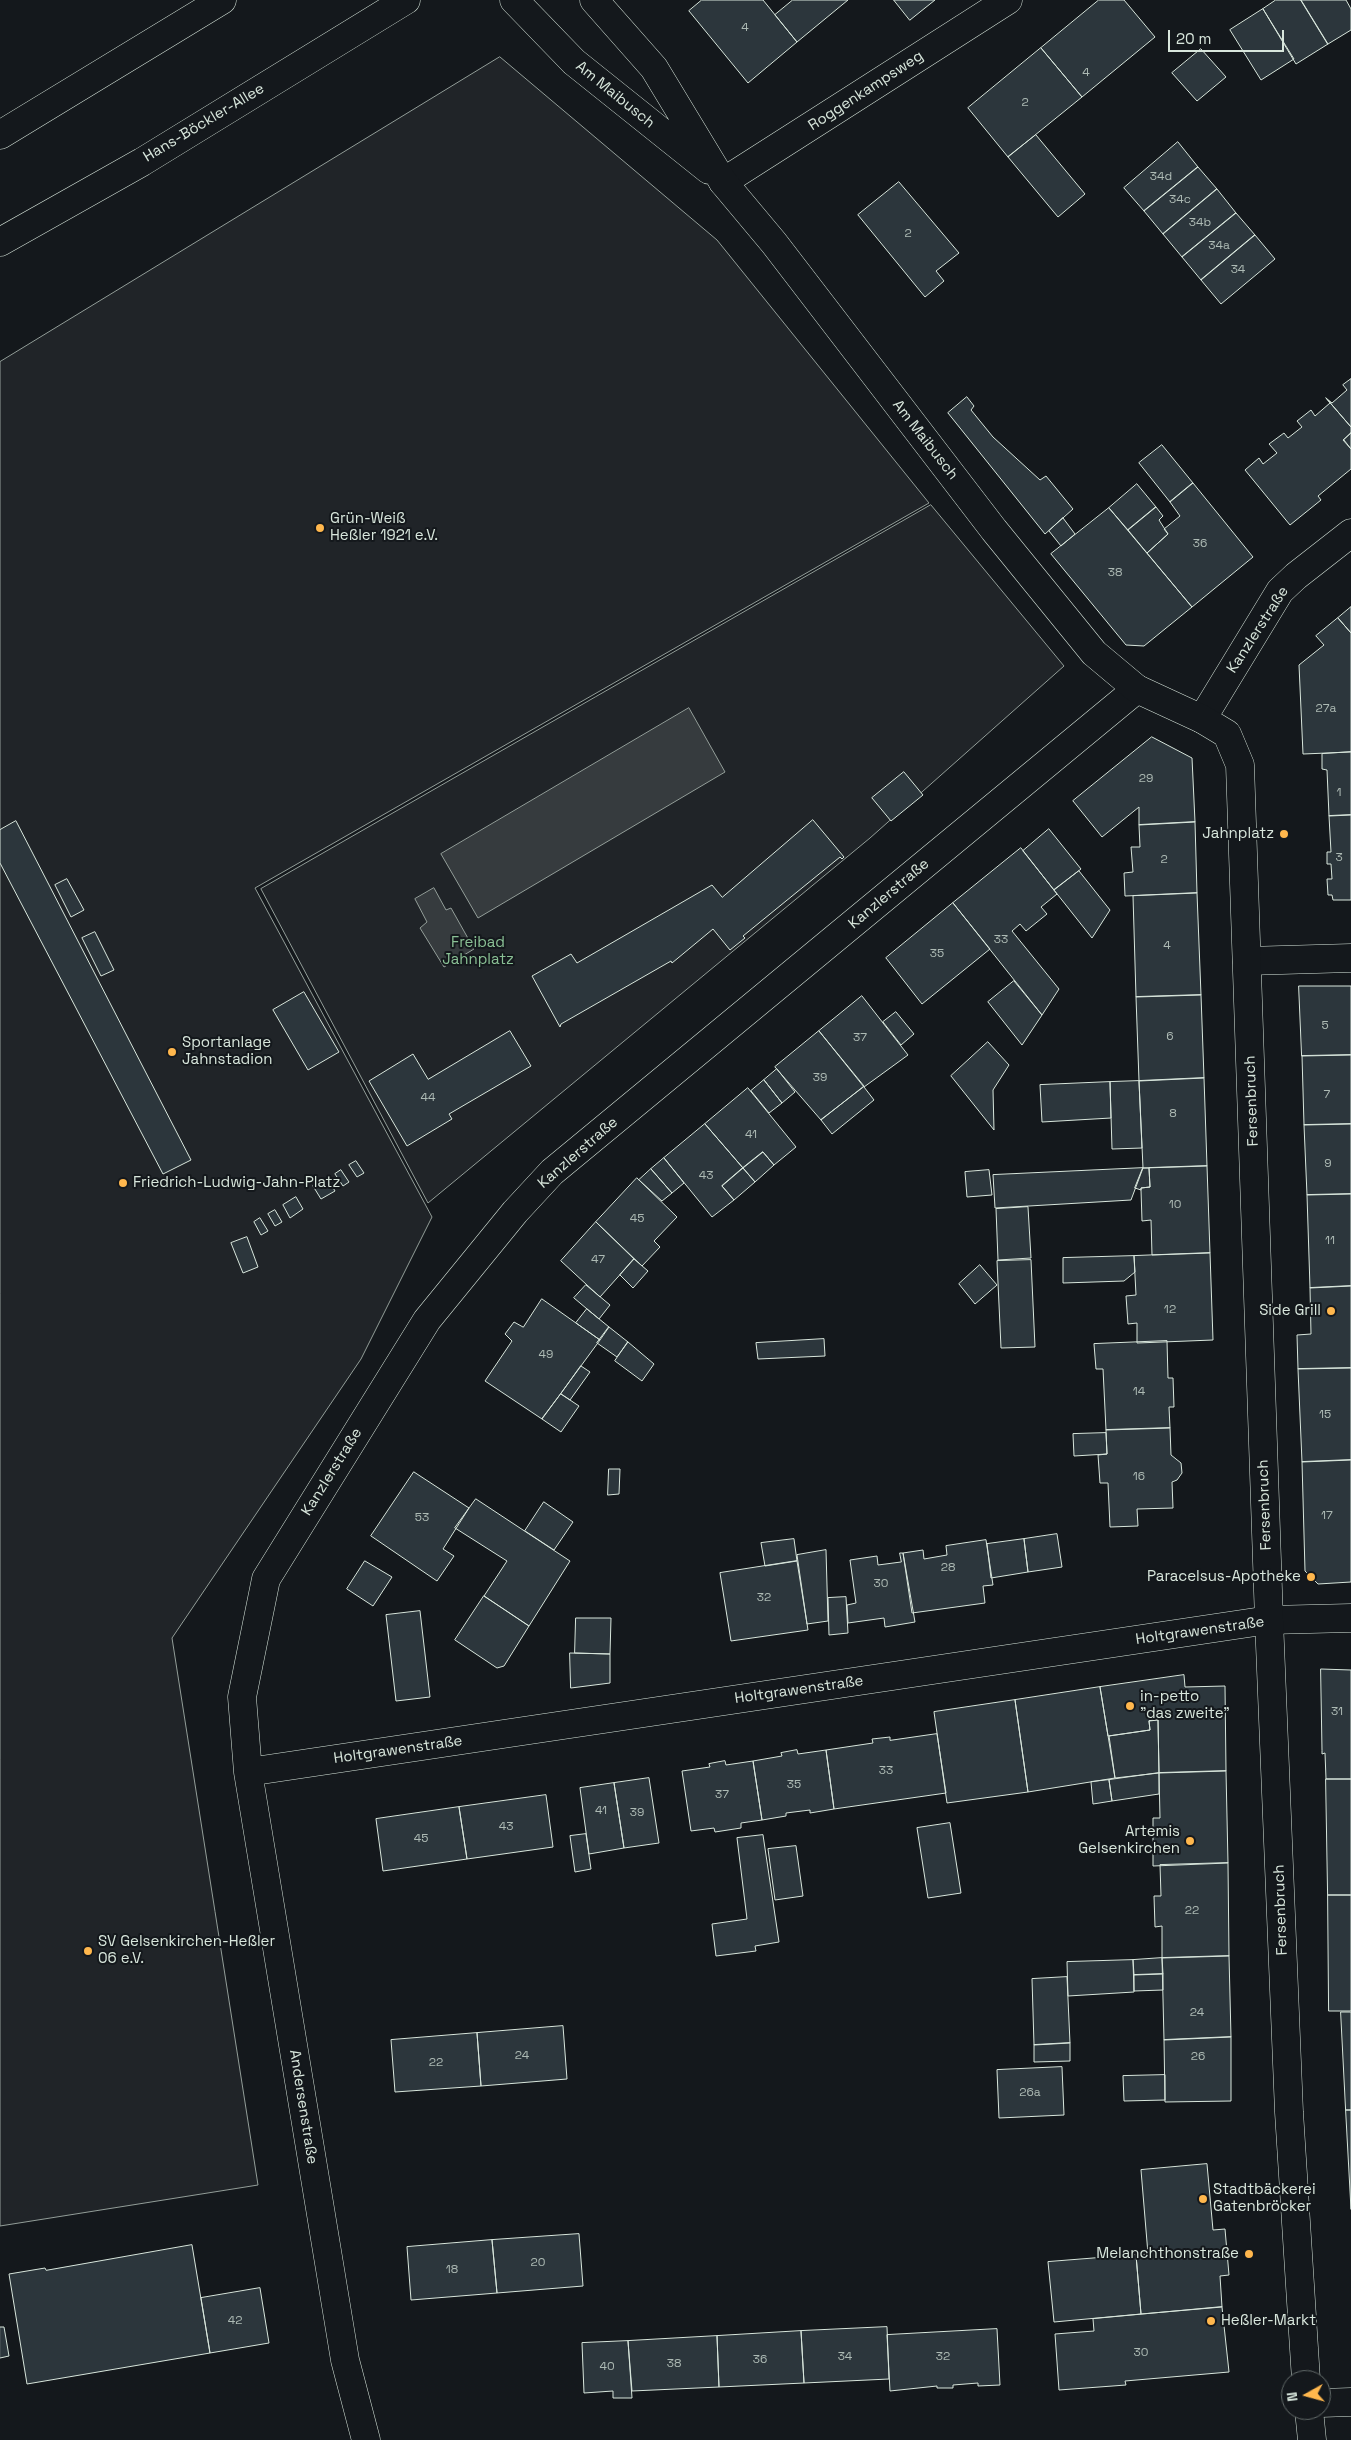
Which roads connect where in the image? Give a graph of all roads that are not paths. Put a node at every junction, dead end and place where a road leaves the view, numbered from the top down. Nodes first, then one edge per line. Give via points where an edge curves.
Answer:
1 (222, 0) edge
2 (406, 0) edge
3 (514, 0) edge
4 (594, 0) edge
5 (1008, 0) edge
6 (0, 135) edge
7 (723, 182) junction
8 (0, 242) edge
9 (1351, 534) edge
10 (1137, 689) junction
11 (1202, 719) junction
12 (1351, 958) edge
13 (1247, 961) junction
14 (1351, 1618) edge
15 (1268, 1620) junction
16 (248, 1772) junction
17 (1305, 2370) edge
18 (1351, 2402) edge
19 (1331, 2403) edge
20 (1310, 2420) edge
21 (366, 2440) edge
22 (1312, 2440) edge

1 - 6 street
2 - 8 street, Hans-Böckler-Allee via 142,162
3 - 7 street, Am Maibusch via 574,62
4 - 7 street, Am Maibusch via 654,68
5 - 7 street, Roggenkampsweg
7 - 10 street, Am Maibusch via 774,243 994,530 1088,645
9 - 11 street, Kanzlerstraße via 1280,591
10 - 11 street, Fersenbruch
10 - 16 street, Kanzlerstraße via 552,1172 502,1227 426,1320 266,1579 242,1697
11 - 13 street, Fersenbruch via 1226,734 1240,765
12 - 13 street
13 - 15 street, Fersenbruch
14 - 15 street, Holtgrawenstraße
15 - 16 street, Holtgrawenstraße
15 - 17 street, Fersenbruch via 1290,2121
16 - 21 street, Andersenstraße via 345,2360
18 - 19 street
20 - 22 street

